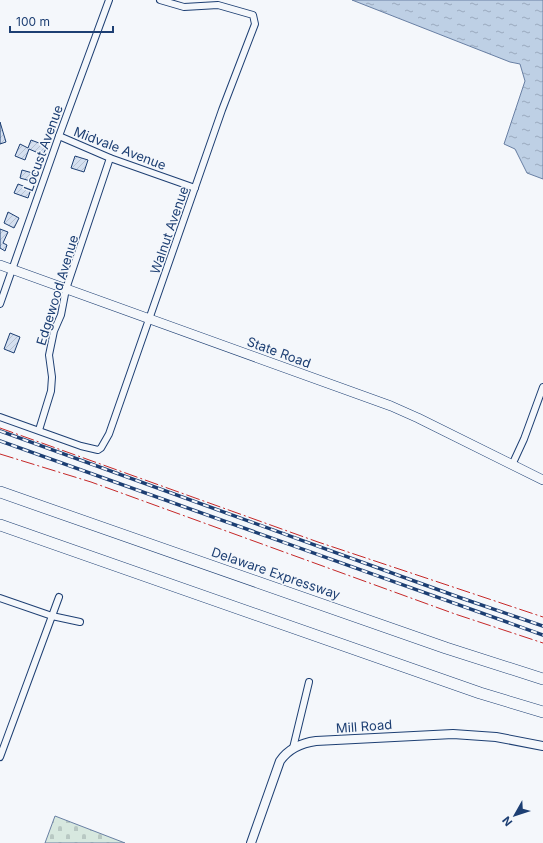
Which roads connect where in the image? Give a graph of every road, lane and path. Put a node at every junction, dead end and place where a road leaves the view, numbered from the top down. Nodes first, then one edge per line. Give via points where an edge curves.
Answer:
1 (109, 0) edge
2 (160, 0) edge
3 (59, 136) junction
4 (110, 158) junction
5 (195, 188) junction
6 (0, 265) edge
7 (12, 269) junction
8 (66, 289) junction
9 (0, 304) edge
10 (148, 319) junction
11 (543, 386) edge
12 (541, 396) edge
13 (0, 417) edge
14 (39, 430) junction
15 (512, 464) junction
16 (543, 480) edge
17 (0, 492) edge
18 (0, 525) edge
19 (59, 597) dead end
20 (0, 598) edge
21 (52, 616) junction
22 (80, 622) dead end
23 (543, 680) edge
24 (310, 682) dead end
25 (543, 712) edge
26 (0, 735) edge
27 (7, 738) junction
28 (543, 746) edge
29 (293, 748) junction
30 (0, 757) edge
31 (251, 843) edge

1 - 3 street, Locust Avenue
2 - 5 street, Walnut Avenue via 184,8 218,5 253,15 255,24
3 - 4 street, Midvale Avenue
3 - 7 street, Locust Avenue
4 - 5 street, Midvale Avenue
4 - 8 street, Edgewood Avenue
5 - 10 street, Walnut Avenue
6 - 7 main road, State Road
7 - 8 main road, State Road
7 - 9 street, Locust Avenue
8 - 10 main road, State Road
8 - 14 street, Edgewood Avenue via 61,315 51,342 49,364 52,386
10 - 14 street, Walnut Avenue via 109,434 101,448 98,450 81,446
10 - 15 main road, State Road via 391,406
11 - 12 street
12 - 15 street
13 - 14 street
15 - 16 main road, State Road
17 - 23 highway, Delaware Expressway
18 - 25 highway via 480,693
19 - 21 street
20 - 21 street
21 - 22 street
21 - 27 street
24 - 29 street
26 - 27 street
27 - 30 street
28 - 29 street, Mill Road via 496,737 453,734 316,741
29 - 31 street via 284,755 276,769

